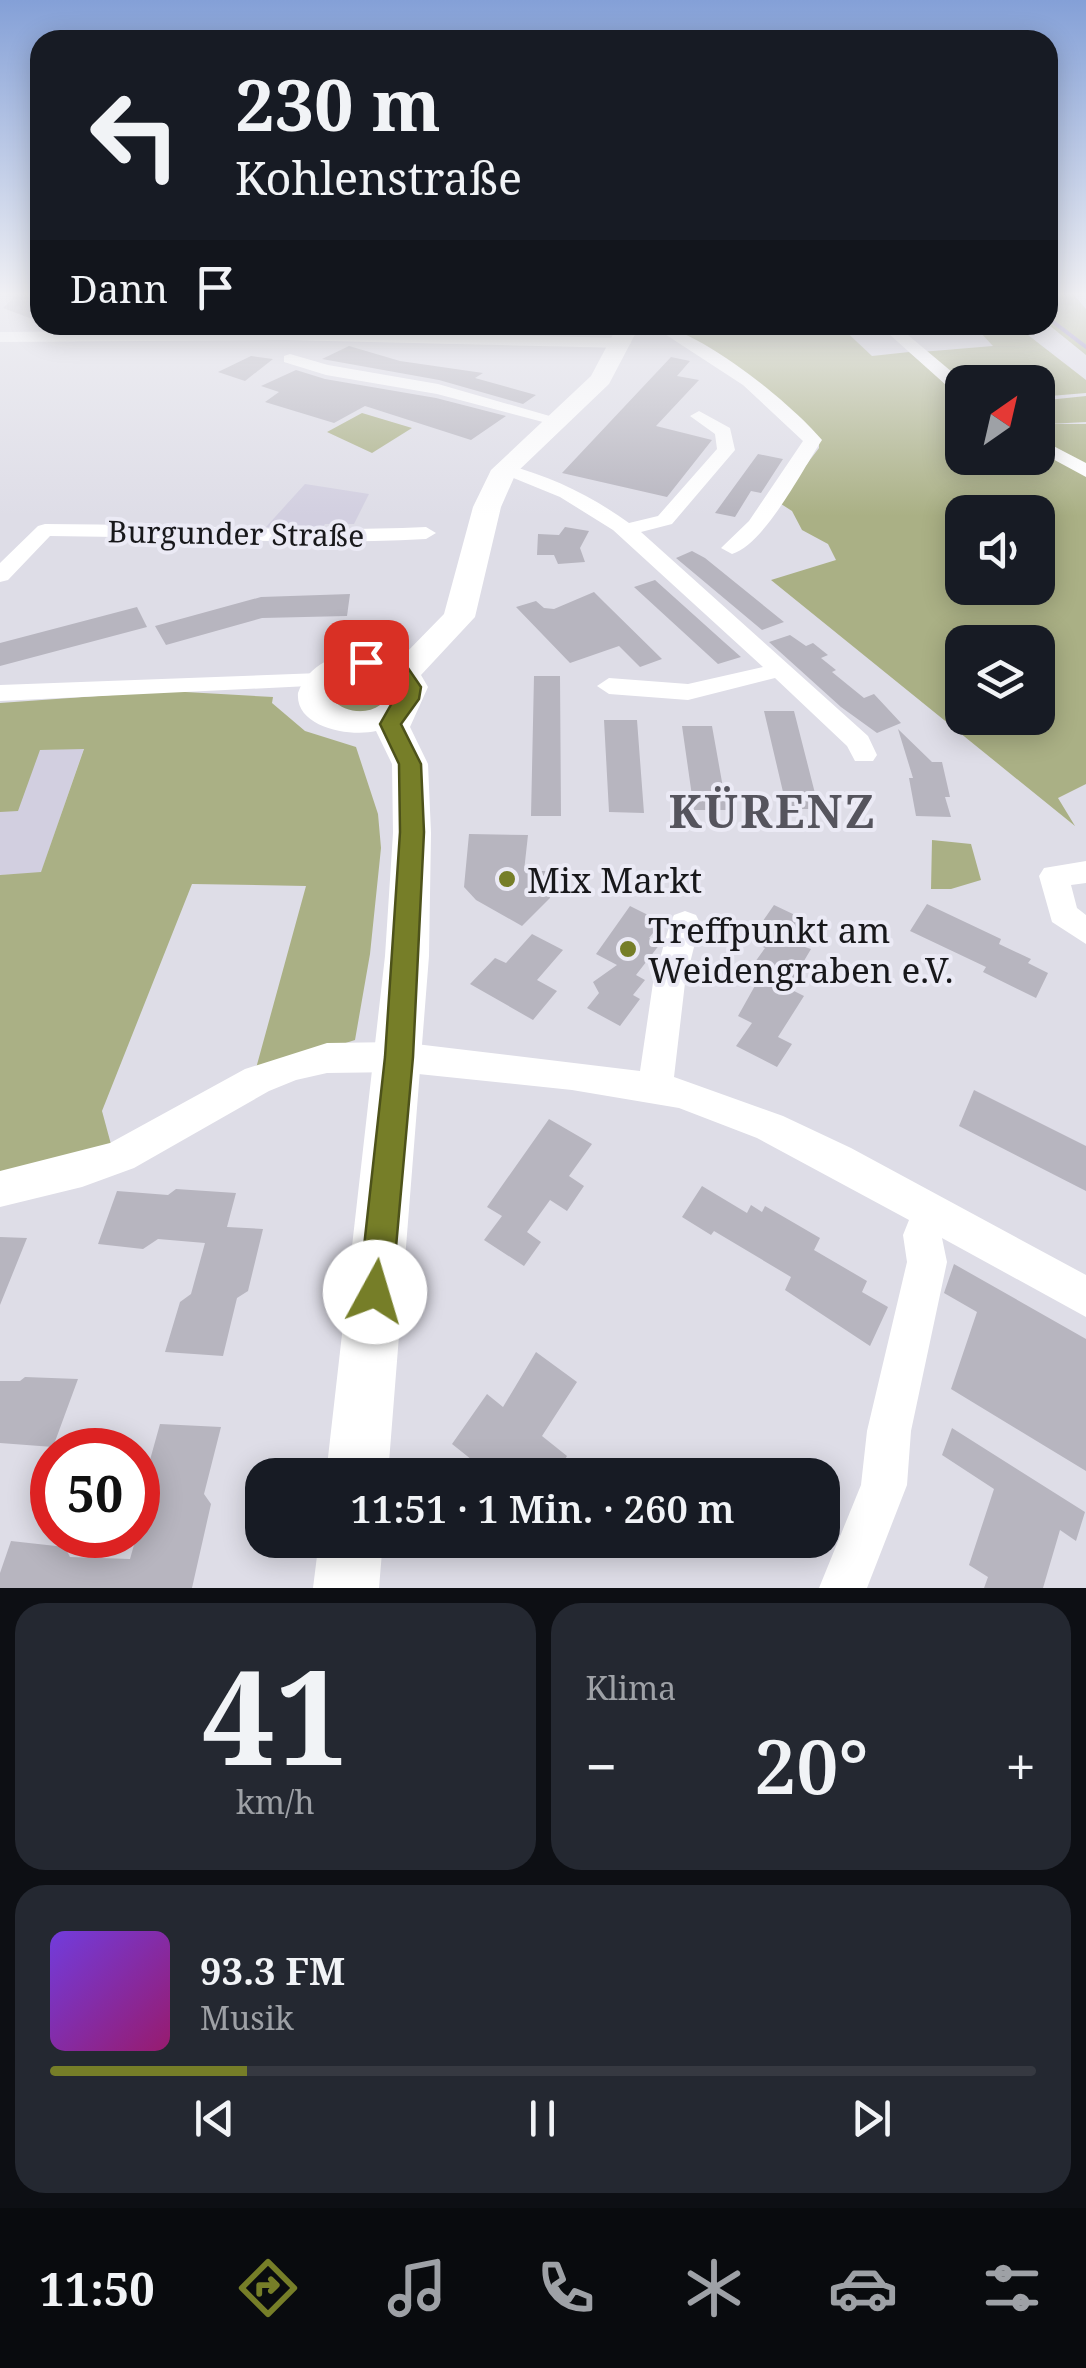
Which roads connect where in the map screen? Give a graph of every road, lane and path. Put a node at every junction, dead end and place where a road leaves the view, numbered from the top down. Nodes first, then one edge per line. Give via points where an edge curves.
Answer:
1 (320, 368) edge
2 (607, 368) edge
3 (728, 368) edge
4 (699, 416) dead end
5 (558, 421) junction
6 (1055, 454) edge
7 (504, 470) junction
8 (1086, 471) edge
9 (629, 529) junction
10 (426, 533) dead end
11 (0, 544) edge
12 (28, 547) junction
13 (732, 548) dead end
14 (0, 575) edge
15 (392, 668) junction
16 (780, 670) junction
17 (609, 686) dead end
18 (317, 690) junction
19 (0, 693) edge
20 (395, 712) junction
21 (353, 722) junction
22 (864, 755) dead end
23 (408, 796) junction
24 (1086, 872) edge
25 (686, 923) dead end
26 (1086, 932) edge
27 (399, 1057) junction
28 (655, 1089) junction
29 (0, 1189) edge
30 (934, 1210) junction
31 (1086, 1296) edge
32 (359, 1458) edge
33 (349, 1558) edge
34 (346, 1588) edge
35 (844, 1588) edge

1 - 5 street via 438,389
2 - 5 main road
3 - 13 street via 813,440 756,525
4 - 9 street via 724,432 726,450 664,520
5 - 7 main road
6 - 8 street
7 - 9 street via 584,500
7 - 15 main road via 454,625
9 - 16 street
10 - 12 street, Burgunder Straße via 329,538 223,530 45,530
11 - 12 street
12 - 14 street
15 - 18 main road via 348,664
15 - 20 main road via 411,693
16 - 17 street via 688,692
16 - 22 street via 859,742
18 - 19 street via 222,685
18 - 21 main road via 327,716
20 - 21 main road
20 - 23 main road via 391,724 410,764
21 - 23 main road via 375,735
23 - 27 main road via 412,832
24 - 26 street via 1054,876 1063,914
25 - 28 street via 669,983
27 - 28 street
27 - 29 street via 327,1058 293,1066 121,1156
27 - 32 main road
28 - 30 street via 770,1127
30 - 31 street
30 - 35 street via 922,1235 927,1262 888,1431 884,1485
33 - 34 main road

